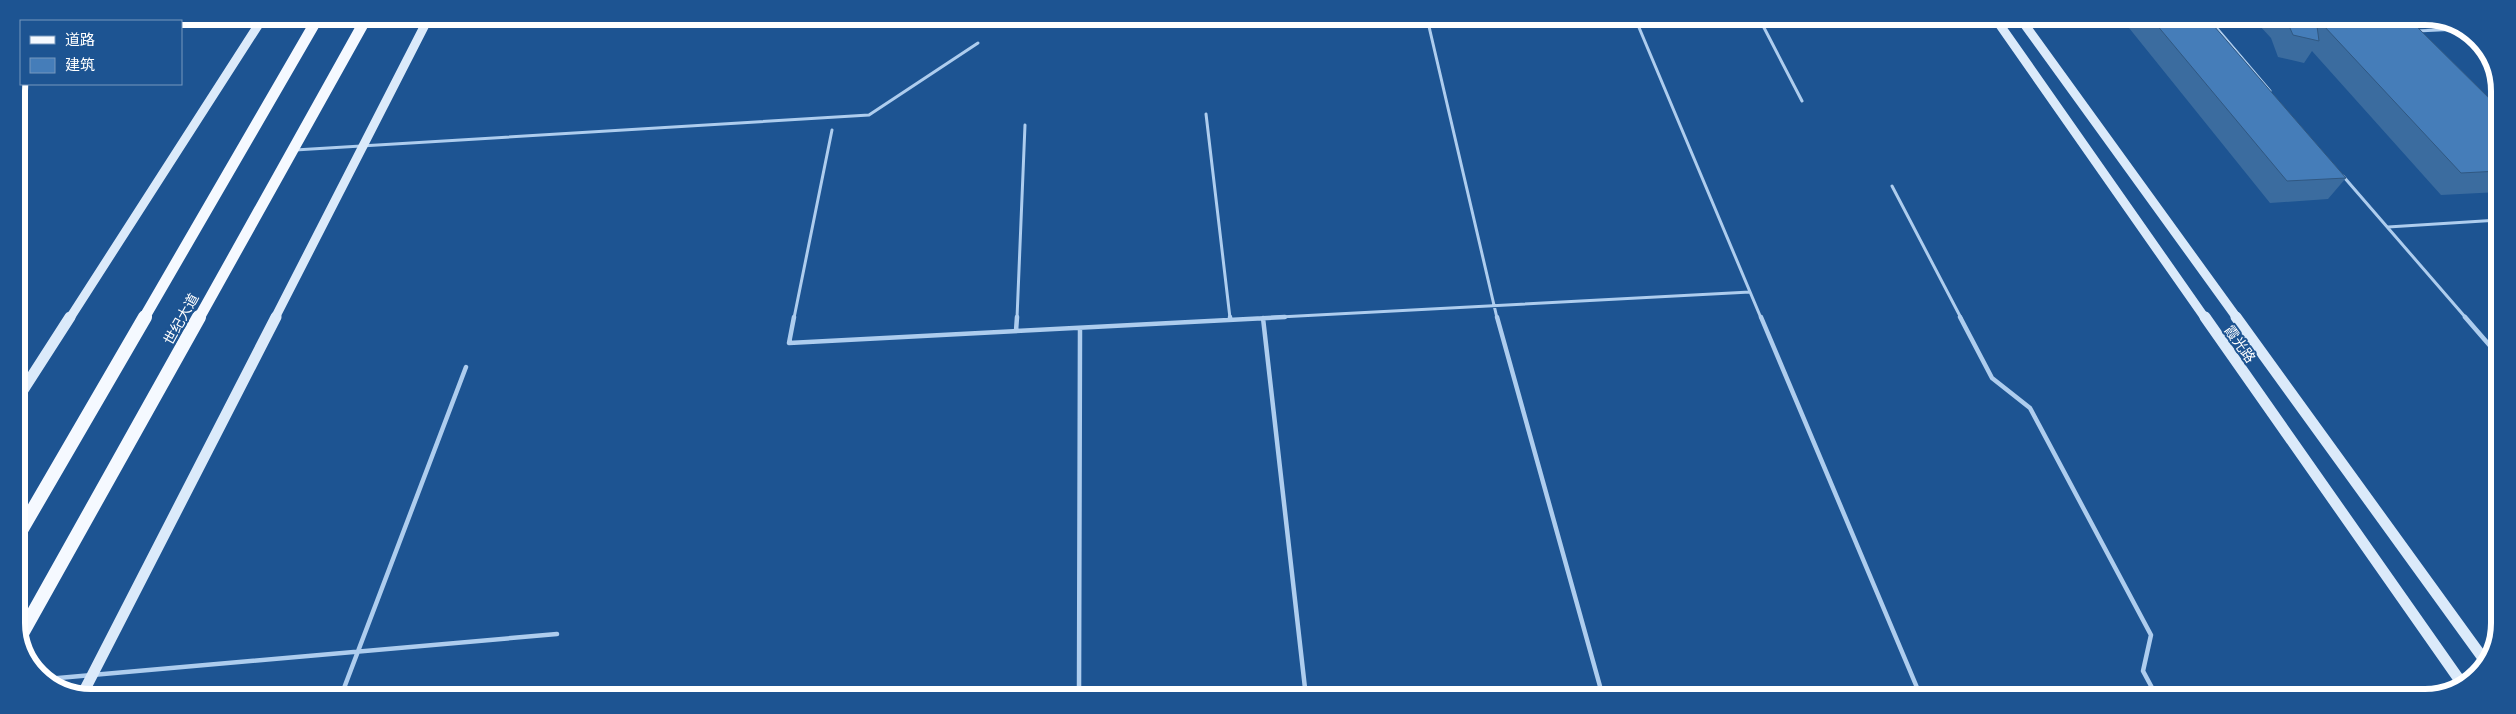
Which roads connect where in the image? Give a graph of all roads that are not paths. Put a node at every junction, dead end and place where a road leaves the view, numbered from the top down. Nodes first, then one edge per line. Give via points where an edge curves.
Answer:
1 (258, 25) edge
2 (314, 25) edge
3 (362, 25) edge
4 (425, 25) edge
5 (1429, 25) edge
6 (1638, 25) edge
7 (1763, 25) edge
8 (2000, 25) edge
9 (2025, 25) edge
10 (2214, 25) edge
11 (2449, 29) edge
12 (2419, 38) edge
13 (978, 43) dead end
14 (2272, 93) edge
15 (1802, 101) dead end
16 (1206, 114) dead end
17 (1025, 125) dead end
18 (832, 130) dead end
19 (364, 146) junction
20 (293, 150) junction
21 (2343, 175) edge
22 (1892, 186) dead end
23 (2491, 221) edge
24 (2388, 227) junction
25 (1750, 292) junction
26 (1494, 306) junction
27 (1263, 318) junction
28 (1230, 320) junction
29 (1080, 328) junction
30 (1016, 331) junction
31 (2491, 347) edge
32 (466, 367) dead end
33 (25, 387) edge
34 (25, 523) edge
35 (25, 628) edge
36 (557, 634) dead end
37 (356, 652) junction
38 (2482, 656) edge
39 (92, 675) junction
40 (55, 678) edge
41 (2459, 679) edge
42 (85, 688) edge
43 (343, 689) edge
44 (1079, 689) edge
45 (1305, 689) edge
46 (1601, 689) edge
47 (1918, 689) edge
48 (2152, 689) edge

1 - 33 street
2 - 34 main road
3 - 20 main road, 世纪大道
4 - 19 street
5 - 26 lane
6 - 25 lane
7 - 15 lane
8 - 41 street, 霞光路
9 - 38 street, 霞光路
10 - 14 lane
11 - 12 lane via 2413,31
13 - 19 lane via 869,115
16 - 28 lane
17 - 30 lane
18 - 30 lane via 790,343
19 - 20 lane
19 - 39 street
20 - 35 main road, 世纪大道
21 - 24 lane
22 - 48 lane via 1992,378 2030,408 2151,635 2143,671
23 - 24 lane
24 - 31 lane
25 - 26 lane
25 - 47 lane
26 - 27 lane
26 - 46 lane
27 - 28 lane
27 - 45 lane
28 - 29 lane
29 - 30 lane
29 - 44 lane
32 - 37 lane
36 - 37 lane
37 - 39 lane
37 - 43 lane
39 - 40 lane
39 - 42 street

